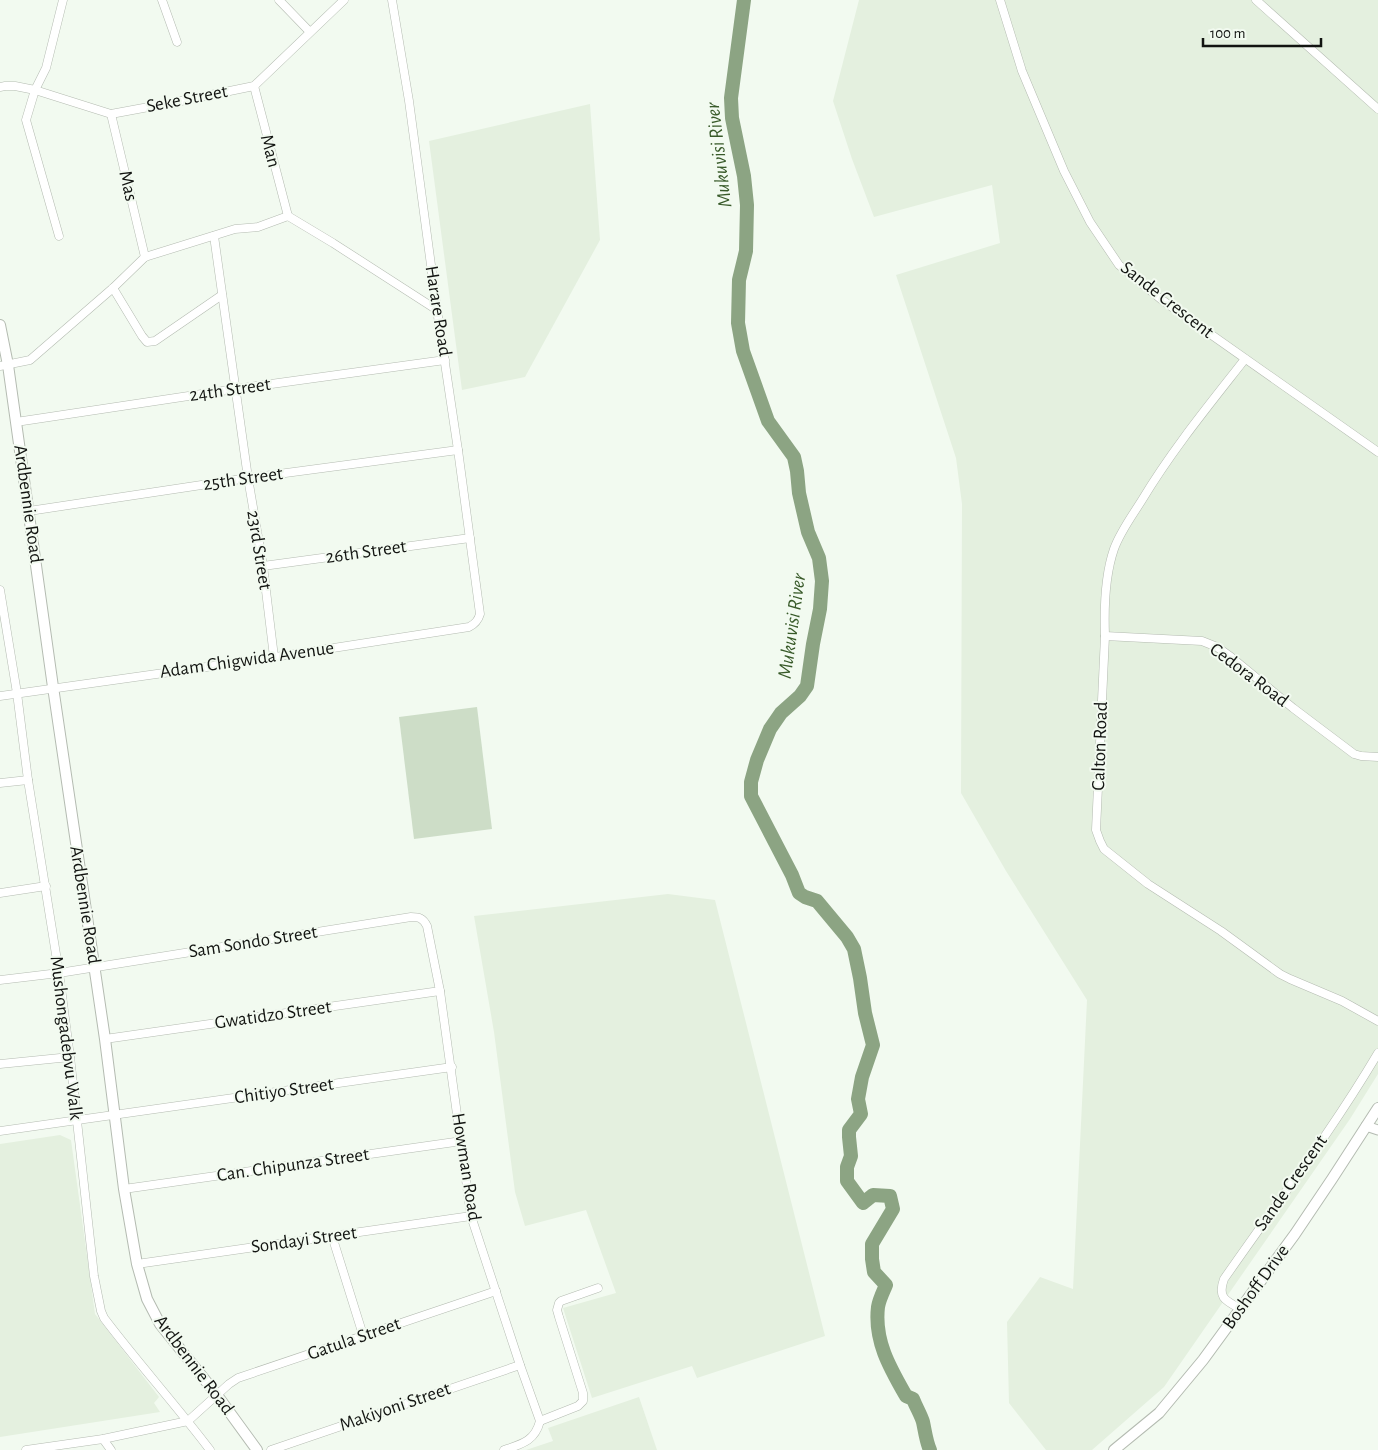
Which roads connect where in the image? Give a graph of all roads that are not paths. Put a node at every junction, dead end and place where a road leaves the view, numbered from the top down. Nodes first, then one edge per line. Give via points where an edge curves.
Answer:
1 (63, 0) edge
2 (162, 0) edge
3 (278, 0) edge
4 (344, 0) edge
5 (392, 0) edge
6 (1000, 0) edge
7 (1256, 0) edge
8 (310, 32) junction
9 (176, 42) dead end
10 (254, 86) junction
11 (0, 87) edge
12 (35, 90) junction
13 (1378, 109) edge
14 (111, 114) junction
15 (288, 216) junction
16 (59, 236) dead end
17 (214, 236) junction
18 (145, 257) junction
19 (113, 288) junction
20 (222, 295) junction
21 (437, 310) junction
22 (0, 325) edge
23 (1245, 359) junction
24 (445, 360) junction
25 (4, 365) edge
26 (235, 389) junction
27 (16, 422) junction
28 (458, 450) junction
29 (1378, 452) edge
30 (248, 478) junction
31 (29, 511) junction
32 (470, 538) junction
33 (262, 566) junction
34 (0, 590) edge
35 (2, 619) edge
36 (476, 622) joint
37 (1105, 636) junction
38 (274, 657) junction
39 (53, 687) junction
40 (16, 693) junction
41 (0, 696) edge
42 (1378, 757) edge
43 (28, 780) junction
44 (0, 783) edge
45 (46, 886) junction
46 (0, 893) edge
47 (411, 918) joint
48 (94, 967) junction
49 (59, 973) junction
50 (0, 980) edge
51 (440, 990) junction
52 (1378, 1021) edge
53 (105, 1039) junction
54 (1378, 1053) edge
55 (70, 1058) junction
56 (0, 1064) edge
57 (452, 1067) junction
58 (1378, 1108) edge
59 (116, 1115) junction
60 (77, 1121) junction
61 (1366, 1126) junction
62 (1378, 1130) edge
63 (0, 1131) edge
64 (462, 1142) junction
65 (124, 1189) junction
66 (471, 1216) junction
67 (332, 1236) junction
68 (137, 1264) junction
69 (598, 1288) dead end
70 (496, 1291) junction
71 (1241, 1309) junction
72 (363, 1335) junction
73 (520, 1365) junction
74 (217, 1395) junction
75 (188, 1421) junction
76 (540, 1421) junction
77 (103, 1440) junction
78 (26, 1450) edge
79 (111, 1450) edge
80 (210, 1450) edge
81 (257, 1450) edge
82 (271, 1450) edge
83 (504, 1450) edge
84 (1114, 1450) edge

1 - 12 street via 46,68
2 - 9 street
3 - 8 street
4 - 8 street, Seke Street
5 - 21 street, Harare Road
6 - 23 street, Sande Crescent via 1022,71 1064,171 1090,222 1119,264 1162,300
7 - 13 street
8 - 10 street, Seke Street
10 - 14 street, Seke Street
10 - 15 street, Man
11 - 12 street, Seke Street
12 - 14 street, Seke Street
12 - 16 street via 26,120
14 - 18 street, Mas
15 - 17 street via 258,227 235,229
15 - 21 street
17 - 18 street
17 - 20 street, 23rd Street
18 - 19 street
19 - 20 street via 147,342 155,341
19 - 25 street via 30,360
20 - 26 street, 23rd Street
21 - 24 street, Harare Road
22 - 25 main road, Ardbennie Road
23 - 29 street, Sande Crescent
23 - 37 street, Calton Road via 1176,447 1122,530 1109,569
24 - 26 street, 24th Street
24 - 28 street, Harare Road
25 - 27 main road, Ardbennie Road
26 - 27 street, 24th Street
26 - 30 street, 23rd Street
27 - 31 main road, Ardbennie Road
28 - 30 street, 25th Street
28 - 32 street, Harare Road
30 - 31 street, 25th Street
30 - 33 street, 23rd Street
31 - 39 main road, Ardbennie Road
32 - 33 street, 26th Street
32 - 36 street, Harare Road via 480,614
33 - 38 street, 23rd Street
34 - 35 street, Mushongadebvu Walk
35 - 40 street, Mushongadebvu Walk
36 - 38 street, Adam Chigwida Avenue via 469,627
37 - 42 street, Cedora Road via 1202,642 1218,647 1354,754
37 - 52 street, Calton Road via 1096,830 1104,849 1148,884 1280,974
38 - 39 street, Adam Chigwida Avenue
39 - 40 street, Adam Chigwida Avenue
39 - 48 main road, Ardbennie Road
40 - 41 street, Adam Chigwida Avenue
40 - 43 street, Mushongadebvu Walk
43 - 44 street
43 - 45 street, Mushongadebvu Walk
45 - 46 street
45 - 49 street, Mushongadebvu Walk
47 - 48 street, Sam Sondo Street
47 - 51 street, Howman Road via 423,919 427,926
48 - 49 street, Sam Sondo Street
48 - 53 main road, Ardbennie Road
49 - 50 street, Sam Sondo Street
49 - 55 street, Mushongadebvu Walk
51 - 53 street, Gwatidzo Street
51 - 57 street, Howman Road
53 - 59 main road, Ardbennie Road
54 - 71 street, Sande Crescent via 1328,1131 1224,1279 1221,1287 1223,1298
55 - 56 street
55 - 60 street, Mushongadebvu Walk
57 - 59 street, Chitiyo Street
57 - 64 street, Howman Road
58 - 61 main road, Boshoff Drive
59 - 60 street, Chitiyo Street
59 - 65 main road, Ardbennie Road
60 - 63 street, Chitiyo Street
60 - 75 street, Mushongadebvu Walk via 94,1276 102,1315
61 - 62 street
61 - 71 main road, Boshoff Drive
64 - 65 street, Can. Chipunza Street
64 - 66 street, Howman Road
65 - 68 main road, Ardbennie Road
66 - 67 street, Sondayi Street
66 - 70 street, Howman Road
67 - 68 street, Sondayi Street
67 - 72 street
68 - 74 main road, Ardbennie Road via 147,1299 160,1324
69 - 76 street via 561,1301 558,1306 583,1393 582,1401 578,1406
70 - 72 street, Gatula Street
70 - 73 street, Howman Road
71 - 84 main road, Boshoff Drive via 1159,1413
72 - 74 street, Gatula Street via 238,1378
73 - 76 street, Howman Road
73 - 82 street, Makiyoni Street
74 - 75 street, Gatula Street
74 - 81 main road, Ardbennie Road
75 - 77 street
75 - 80 street, Mushongadebvu Walk
76 - 83 street via 528,1441
77 - 78 street
77 - 79 street

